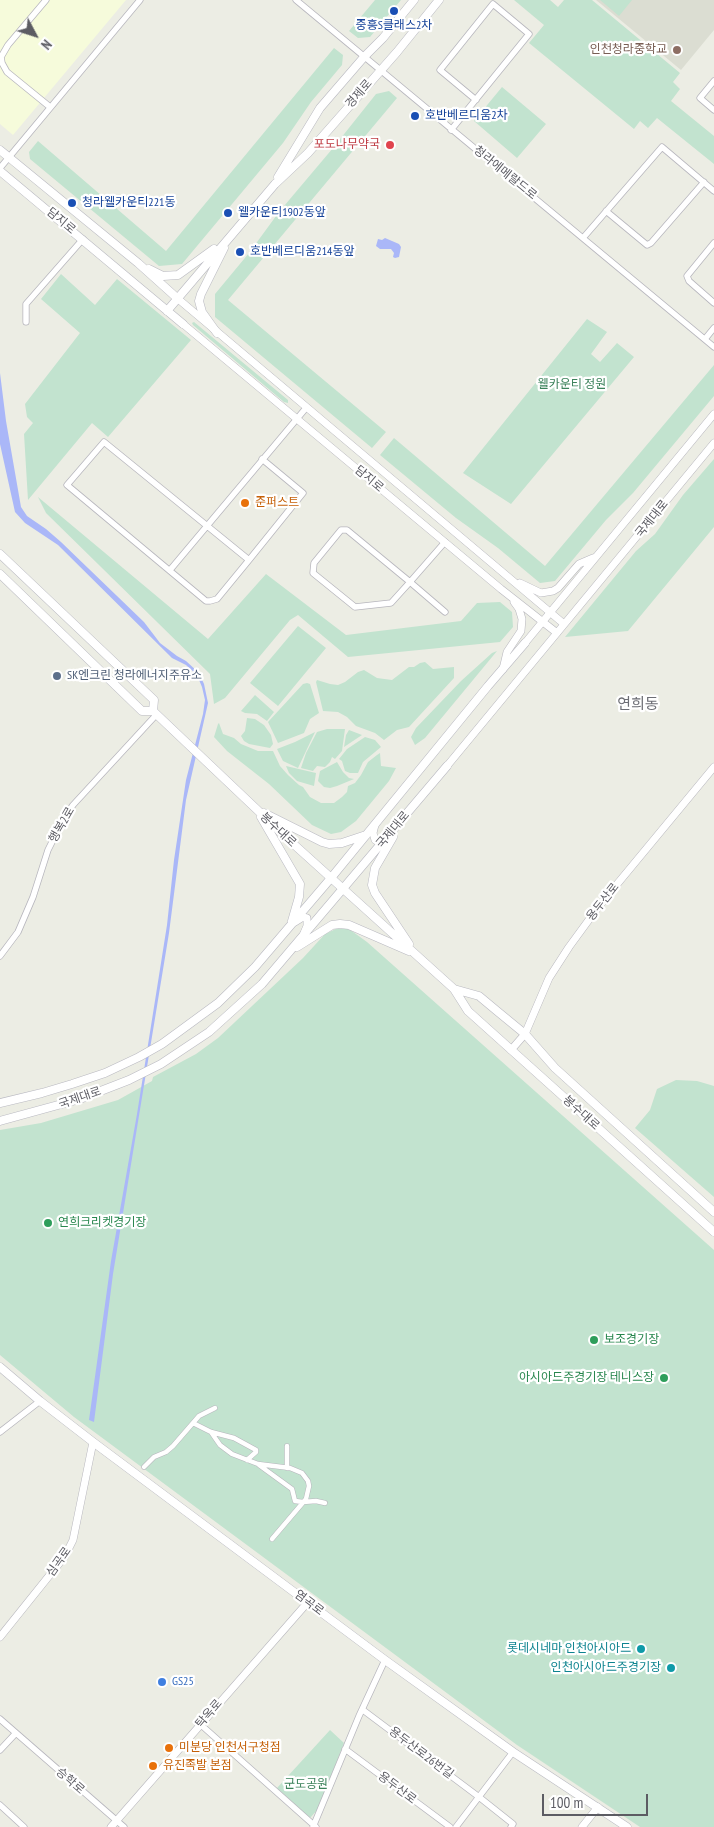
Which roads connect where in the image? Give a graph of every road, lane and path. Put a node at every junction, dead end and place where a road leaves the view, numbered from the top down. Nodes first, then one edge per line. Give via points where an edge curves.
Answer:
1 (46, 0) edge
2 (140, 0) edge
3 (296, 0) edge
4 (414, 0) edge
5 (439, 0) edge
6 (364, 57) junction
7 (380, 70) junction
8 (714, 81) edge
9 (476, 100) junction
10 (50, 108) junction
11 (714, 110) edge
12 (451, 130) junction
13 (0, 150) edge
14 (9, 157) junction
15 (0, 169) edge
16 (704, 182) junction
17 (275, 184) junction
18 (714, 191) edge
19 (606, 211) junction
20 (229, 237) junction
21 (583, 238) junction
22 (83, 239) junction
23 (714, 243) edge
24 (138, 262) junction
25 (178, 298) junction
26 (714, 303) edge
27 (168, 311) junction
28 (26, 322) dead end
29 (183, 324) joint
30 (714, 328) edge
31 (217, 333) junction
32 (705, 339) junction
33 (714, 347) edge
34 (306, 408) junction
35 (714, 414) edge
36 (297, 419) junction
37 (714, 443) edge
38 (262, 459) junction
39 (206, 526) junction
40 (445, 542) junction
41 (0, 554) edge
42 (596, 557) junction
43 (249, 560) junction
44 (170, 570) junction
45 (0, 574) edge
46 (512, 579) junction
47 (410, 582) junction
48 (501, 590) junction
49 (445, 612) dead end
50 (550, 613) junction
51 (542, 622) junction
52 (564, 624) junction
53 (557, 633) junction
54 (525, 643) joint
55 (503, 669) junction
56 (155, 713) junction
57 (447, 766) joint
58 (714, 767) edge
59 (256, 809) junction
60 (402, 820) junction
61 (375, 825) junction
62 (368, 834) junction
63 (387, 838) junction
64 (331, 878) junction
65 (343, 889) junction
66 (291, 924) junction
67 (301, 937) junction
68 (289, 952) junction
69 (416, 954) junction
70 (0, 956) edge
71 (454, 989) junction
72 (525, 1034) junction
73 (511, 1050) junction
74 (0, 1103) edge
75 (0, 1121) edge
76 (714, 1212) edge
77 (714, 1232) edge
78 (0, 1366) edge
79 (40, 1401) junction
80 (215, 1408) dead end
81 (193, 1423) junction
82 (0, 1432) edge
83 (211, 1432) junction
84 (93, 1442) junction
85 (287, 1446) dead end
86 (247, 1460) junction
87 (258, 1464) junction
88 (144, 1467) dead end
89 (287, 1468) junction
90 (303, 1502) junction
91 (325, 1503) dead end
92 (272, 1539) dead end
93 (308, 1602) junction
94 (0, 1637) edge
95 (385, 1660) junction
96 (363, 1710) junction
97 (0, 1719) edge
98 (200, 1724) junction
99 (16, 1733) junction
100 (345, 1749) junction
101 (0, 1750) edge
102 (513, 1752) junction
103 (479, 1797) junction
104 (0, 1805) edge
105 (598, 1807) junction
106 (117, 1821) junction
107 (512, 1825) edge
108 (314, 1826) edge
109 (24, 1827) edge
110 (110, 1827) edge
111 (124, 1827) edge
112 (450, 1827) edge
113 (456, 1827) edge
114 (582, 1827) edge
115 (627, 1827) edge

1 - 10 street via 8,45 2,63
2 - 10 street
3 - 6 street, 청라에메랄드로
4 - 6 main road, 경제로
5 - 7 main road, 경제로
6 - 7 street, 청라에메랄드로
6 - 17 main road, 경제로 via 320,108
7 - 12 street, 청라에메랄드로
7 - 17 main road, 경제로 via 308,153
8 - 11 street via 700,98
9 - 9 street via 529,34 493,4 440,70
9 - 12 street
10 - 14 street
12 - 21 street, 청라에메랄드로
13 - 14 main road
14 - 15 street
14 - 24 main road
15 - 22 main road, 담지로
16 - 18 street
16 - 19 street via 647,245
16 - 19 street via 662,147
17 - 20 main road, 경제로
19 - 21 street
20 - 24 main road via 178,275 160,275
20 - 25 main road, 경제로
20 - 31 main road via 199,301 202,312
21 - 32 street, 청라에메랄드로
22 - 27 main road, 담지로
22 - 28 street via 26,304
23 - 26 street via 687,276
24 - 25 main road
25 - 27 main road, 경제로
25 - 31 street
27 - 29 main road, 담지로
29 - 36 street, 담지로
30 - 32 street
31 - 34 street
32 - 33 street, 청라에메랄드로
34 - 36 street
34 - 46 street
35 - 42 street, 국제대로
36 - 38 street
36 - 40 street, 담지로
37 - 52 street, 국제대로
38 - 39 street
38 - 43 street via 304,493
39 - 43 street
39 - 44 street
39 - 44 street via 104,442 67,485
40 - 47 street
40 - 48 street, 담지로
41 - 56 main road via 154,700
42 - 46 street via 579,564 558,588 546,593
42 - 50 street, 국제대로
43 - 44 street via 217,599 210,601
45 - 56 main road via 142,710
46 - 48 street via 521,596
46 - 50 street
47 - 47 street via 392,603 355,607 313,573 314,563 341,530 347,530
47 - 49 street
48 - 51 street, 담지로
48 - 55 street via 519,609 522,625 518,638 507,652
50 - 51 street, 국제대로
50 - 52 street
51 - 53 street, 담지로
51 - 54 street, 국제대로
52 - 53 street, 국제대로
53 - 57 street, 국제대로
54 - 55 main road, 국제대로
55 - 61 main road, 국제대로
56 - 59 main road, 봉수대로
56 - 70 street, 행복2로 via 63,820 48,850 18,932
57 - 60 main road, 국제대로
58 - 72 street, 용두산로 via 569,947 549,978
59 - 62 main road via 322,842 336,845
59 - 64 main road, 봉수대로
59 - 66 main road via 300,884
60 - 63 main road, 국제대로
60 - 69 main road via 375,868 372,885
61 - 62 main road, 국제대로
61 - 63 street via 375,840
62 - 64 main road, 국제대로
63 - 65 main road, 국제대로
64 - 65 main road, 봉수대로
64 - 66 main road, 국제대로
65 - 67 main road, 국제대로
65 - 69 main road, 봉수대로
66 - 67 street via 307,918
66 - 74 main road, 국제대로 via 243,979 204,1014 169,1039 124,1064 72,1084
67 - 68 main road, 국제대로
68 - 69 main road via 332,925 340,924
68 - 75 main road, 국제대로 via 262,984 209,1032 146,1073 50,1108
69 - 71 main road, 봉수대로
71 - 72 main road, 봉수대로 via 480,996
71 - 73 main road, 봉수대로 via 468,1011
72 - 73 street, 용두산로
72 - 76 main road, 봉수대로 via 555,1068
73 - 77 main road, 봉수대로
78 - 79 main road, 염곡로
79 - 82 street
79 - 84 main road, 염곡로
80 - 81 street
81 - 83 street
81 - 88 street via 173,1446
83 - 86 street via 227,1451
83 - 86 street via 234,1438 256,1450
84 - 93 main road, 염곡로
84 - 94 street, 심곡로 via 73,1540 65,1556
85 - 89 street
86 - 87 street
87 - 89 street
87 - 90 street via 292,1489 294,1501
89 - 90 street via 302,1473 308,1481 308,1495
90 - 91 street
90 - 92 street
93 - 95 main road, 염곡로
93 - 98 street, 탁옥로
95 - 96 street
95 - 102 main road, 염곡로
96 - 100 street
96 - 103 street, 용두산로26번길
97 - 99 street, 승학로
98 - 106 street, 탁옥로
98 - 108 street
99 - 101 street
99 - 106 street, 승학로
100 - 108 street
100 - 112 street, 용두산로
102 - 103 street
102 - 105 main road, 염곡로
103 - 107 street, 용두산로26번길
103 - 113 street
104 - 109 street
105 - 114 street
105 - 115 main road, 염곡로
106 - 110 street, 탁옥로
106 - 111 street, 승학로

